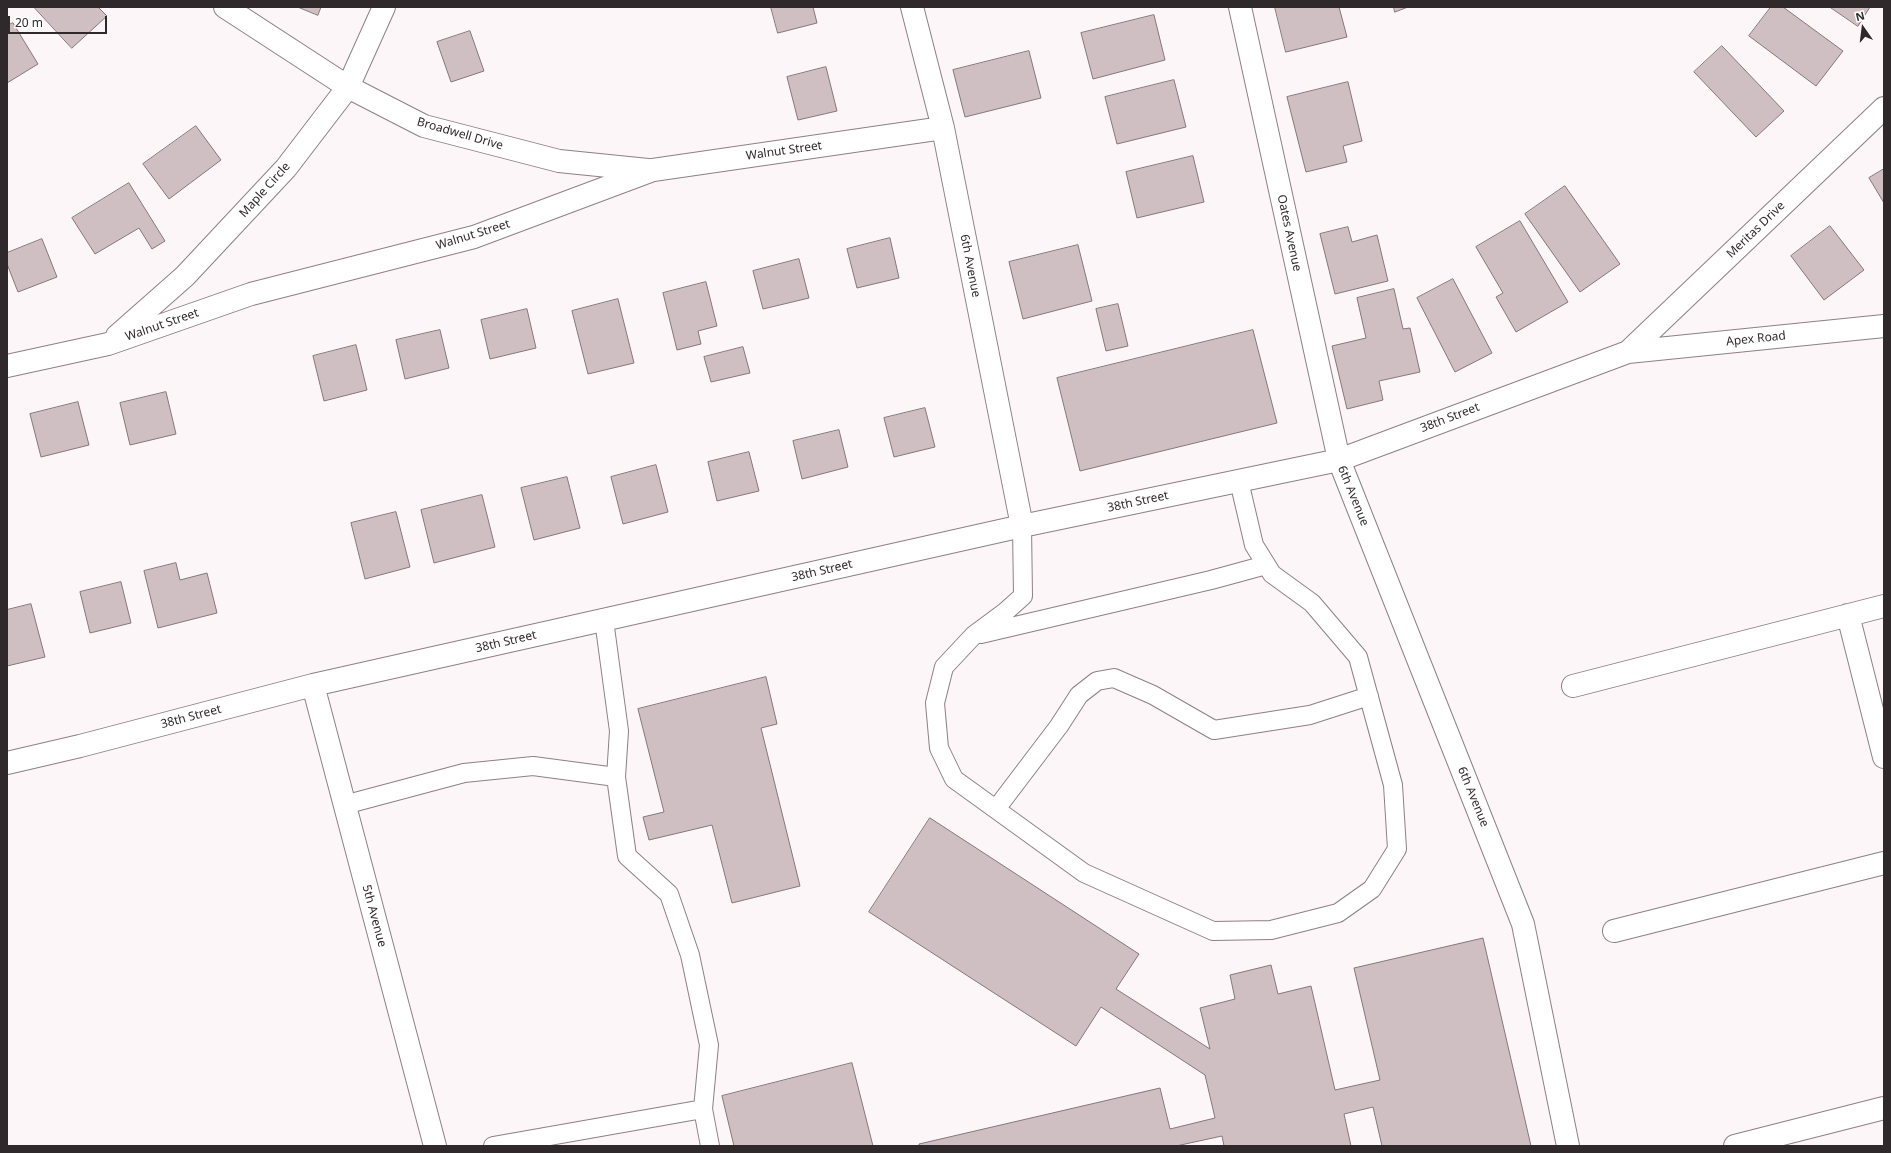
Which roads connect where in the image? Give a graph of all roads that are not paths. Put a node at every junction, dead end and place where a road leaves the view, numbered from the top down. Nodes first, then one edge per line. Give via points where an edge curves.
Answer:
1 (225, 7) edge
2 (384, 7) edge
3 (912, 7) edge
4 (1240, 7) edge
5 (348, 87) junction
6 (1884, 108) edge
7 (943, 128) junction
8 (653, 170) junction
9 (1884, 326) edge
10 (108, 344) junction
11 (1628, 352) junction
12 (7, 366) edge
13 (1338, 460) junction
14 (1238, 481) junction
15 (1022, 526) junction
16 (1266, 565) junction
17 (1884, 606) edge
18 (1848, 615) junction
19 (604, 620) junction
20 (974, 635) junction
21 (313, 685) junction
22 (1573, 686) dead end
23 (1369, 696) junction
24 (1884, 757) edge
25 (7, 763) edge
26 (616, 777) junction
27 (344, 805) junction
28 (996, 809) junction
29 (1884, 863) edge
30 (1614, 931) dead end
31 (1884, 1108) edge
32 (703, 1109) junction
33 (547, 1142) edge
34 (435, 1146) edge
35 (494, 1146) edge
36 (710, 1146) edge
37 (1568, 1146) edge
38 (1735, 1146) edge

1 - 5 street, Broadwell Drive
2 - 5 street, Maple Circle
3 - 7 street, 6th Avenue
4 - 13 street, Oates Avenue
5 - 8 street, Broadwell Drive via 424,126 558,161
5 - 10 street, Maple Circle via 275,180 185,276
6 - 11 street, Meritas Drive
7 - 8 street, Walnut Street
7 - 15 street, 6th Avenue
8 - 10 street, Walnut Street via 474,237 251,294
9 - 11 street, Apex Road
10 - 12 street, Walnut Street
11 - 13 street, 38th Street
13 - 14 street, 38th Street
13 - 37 street, 6th Avenue via 1523,924
14 - 15 street, 38th Street
14 - 16 lane via 1254,545
15 - 19 street, 38th Street
15 - 20 lane via 1023,596
16 - 20 lane
16 - 23 lane via 1272,574 1312,603 1358,657
17 - 18 street
18 - 22 street
18 - 24 street
19 - 21 street, 38th Street
19 - 26 lane via 619,731
20 - 28 lane via 944,667 935,704 939,748 954,779
21 - 25 street, 38th Street
21 - 27 street, 5th Avenue
23 - 28 lane via 1310,715 1214,730 1153,695 1114,678 1097,681 1079,695 1059,726
23 - 28 lane via 1393,785 1397,849 1372,889 1338,913 1271,930 1213,931 1084,872
26 - 27 lane via 533,766 471,773
26 - 32 lane via 627,856 669,894 690,955 709,1045
27 - 34 street, 5th Avenue
29 - 30 street
31 - 38 street
32 - 33 lane
32 - 36 lane
33 - 35 lane

